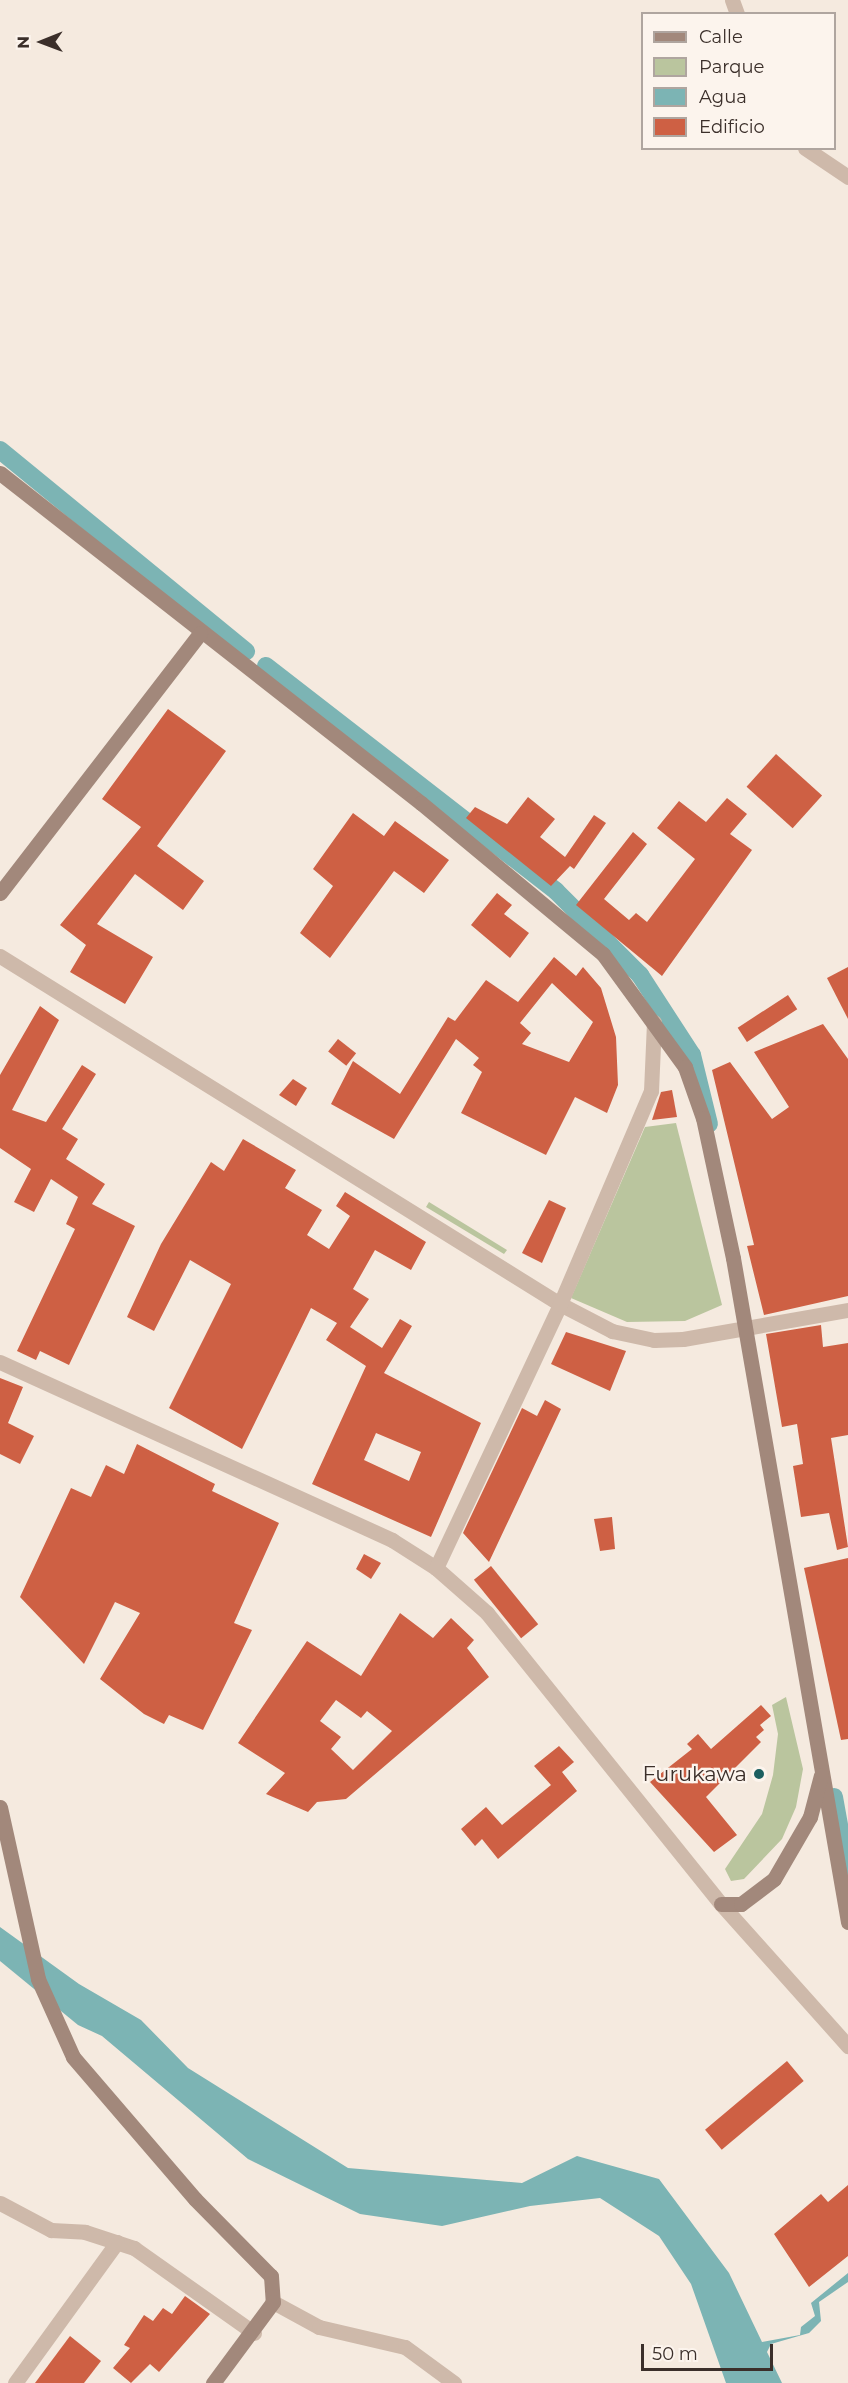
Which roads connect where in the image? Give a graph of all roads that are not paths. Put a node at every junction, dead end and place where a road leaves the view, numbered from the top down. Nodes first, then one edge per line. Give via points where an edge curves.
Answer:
1 (808, 150) edge
2 (848, 177) edge
3 (0, 473) edge
4 (200, 633) junction
5 (0, 893) edge
6 (0, 956) edge
7 (654, 1022) junction
8 (560, 1304) junction
9 (848, 1310) edge
10 (742, 1327) junction
11 (0, 1362) edge
12 (436, 1568) junction
13 (822, 1769) junction
14 (0, 1807) edge
15 (721, 1904) junction
16 (848, 1922) edge
17 (848, 2046) edge
18 (0, 2203) edge
19 (117, 2242) junction
20 (273, 2302) junction
21 (254, 2333) junction
22 (15, 2383) edge
23 (213, 2383) edge
24 (454, 2383) edge

1 - 2 street
3 - 4 street
4 - 5 street
4 - 7 street via 421,803 603,954
6 - 8 street
7 - 8 street via 651,1091
7 - 10 street via 685,1066 703,1118
8 - 10 street via 612,1331 654,1340
8 - 12 street
9 - 10 street
10 - 13 street
11 - 12 street via 392,1540
12 - 15 street via 487,1613
13 - 15 street via 810,1817 774,1879 741,1904
13 - 16 street
14 - 20 street via 38,1978 73,2057 195,2199 271,2276
15 - 17 street
18 - 19 street via 51,2230 85,2232
19 - 21 street via 153,2259
19 - 22 street
20 - 21 street
20 - 24 street via 319,2327 405,2347
21 - 23 street

